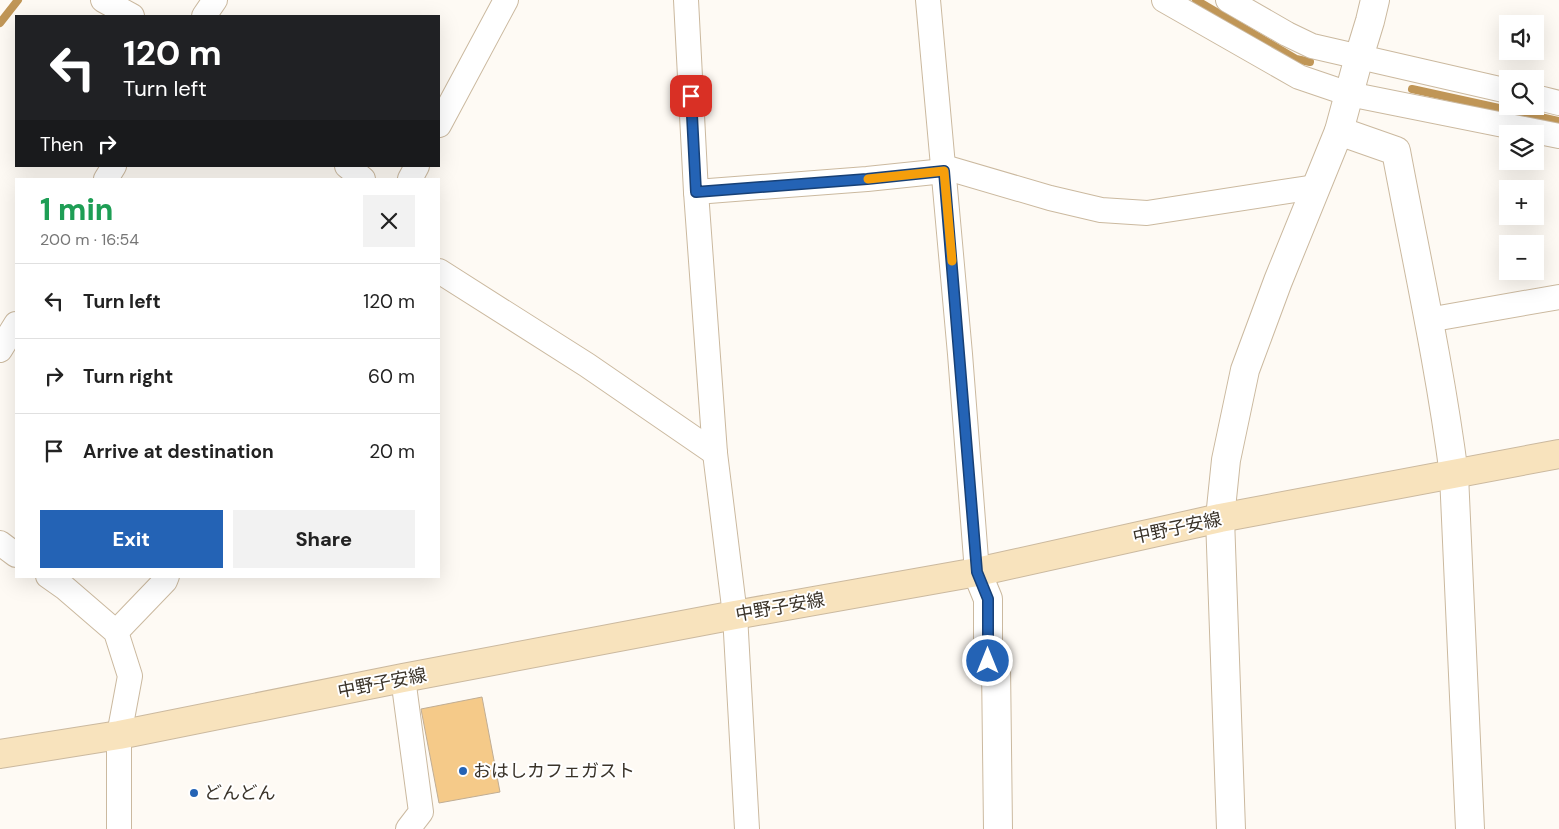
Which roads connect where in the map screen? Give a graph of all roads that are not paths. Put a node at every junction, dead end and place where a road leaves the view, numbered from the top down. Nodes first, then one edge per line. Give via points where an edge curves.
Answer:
1 (103, 0) edge
2 (215, 0) edge
3 (506, 0) edge
4 (686, 0) edge
5 (928, 0) edge
6 (1164, 0) edge
7 (1228, 0) edge
8 (1375, 0) edge
9 (130, 15) edge
10 (205, 15) edge
11 (1359, 57) junction
12 (1499, 89) edge
13 (1349, 94) junction
14 (1544, 99) edge
15 (1559, 103) edge
16 (440, 123) edge
17 (1339, 131) junction
18 (1559, 136) edge
19 (113, 167) edge
20 (348, 167) edge
21 (944, 169) junction
22 (107, 178) edge
23 (362, 178) edge
24 (1315, 187) junction
25 (696, 192) junction
26 (440, 272) edge
27 (1559, 297) edge
28 (1428, 320) junction
29 (15, 326) edge
30 (0, 350) edge
31 (715, 453) junction
32 (1559, 454) edge
33 (1454, 475) junction
34 (1220, 518) junction
35 (0, 544) edge
36 (15, 554) edge
37 (977, 572) junction
38 (51, 578) edge
39 (166, 578) edge
40 (735, 615) junction
41 (116, 632) junction
42 (402, 678) junction
43 (119, 735) junction
44 (0, 754) edge
45 (119, 829) edge
46 (408, 829) edge
47 (747, 829) edge
48 (998, 829) edge
49 (1231, 829) edge
50 (1470, 829) edge

1 - 9 street
2 - 10 street
3 - 16 street
4 - 25 street
5 - 21 street
6 - 13 street via 1299,77
7 - 11 street via 1312,46
8 - 11 street
11 - 12 street
11 - 13 street
13 - 17 street
13 - 18 street
14 - 15 street
17 - 24 street
17 - 28 street via 1396,151
19 - 22 street
20 - 23 street
21 - 24 street via 1101,210 1147,213
21 - 25 street via 867,179
21 - 37 street
24 - 34 street via 1245,370 1226,460
25 - 31 street
26 - 31 street via 587,365
27 - 28 street
28 - 33 street
29 - 30 street
31 - 40 street
32 - 33 main road, 中野子安線
33 - 34 main road, 中野子安線
33 - 50 street
34 - 37 main road, 中野子安線
34 - 49 street
35 - 36 street
37 - 40 main road, 中野子安線
37 - 48 street via 988,599 988,661 996,666
38 - 41 street
39 - 41 street
40 - 42 main road, 中野子安線
40 - 47 street
41 - 43 street via 130,676
42 - 43 main road, 中野子安線
42 - 46 street via 421,812
43 - 44 main road, 中野子安線
43 - 45 street

